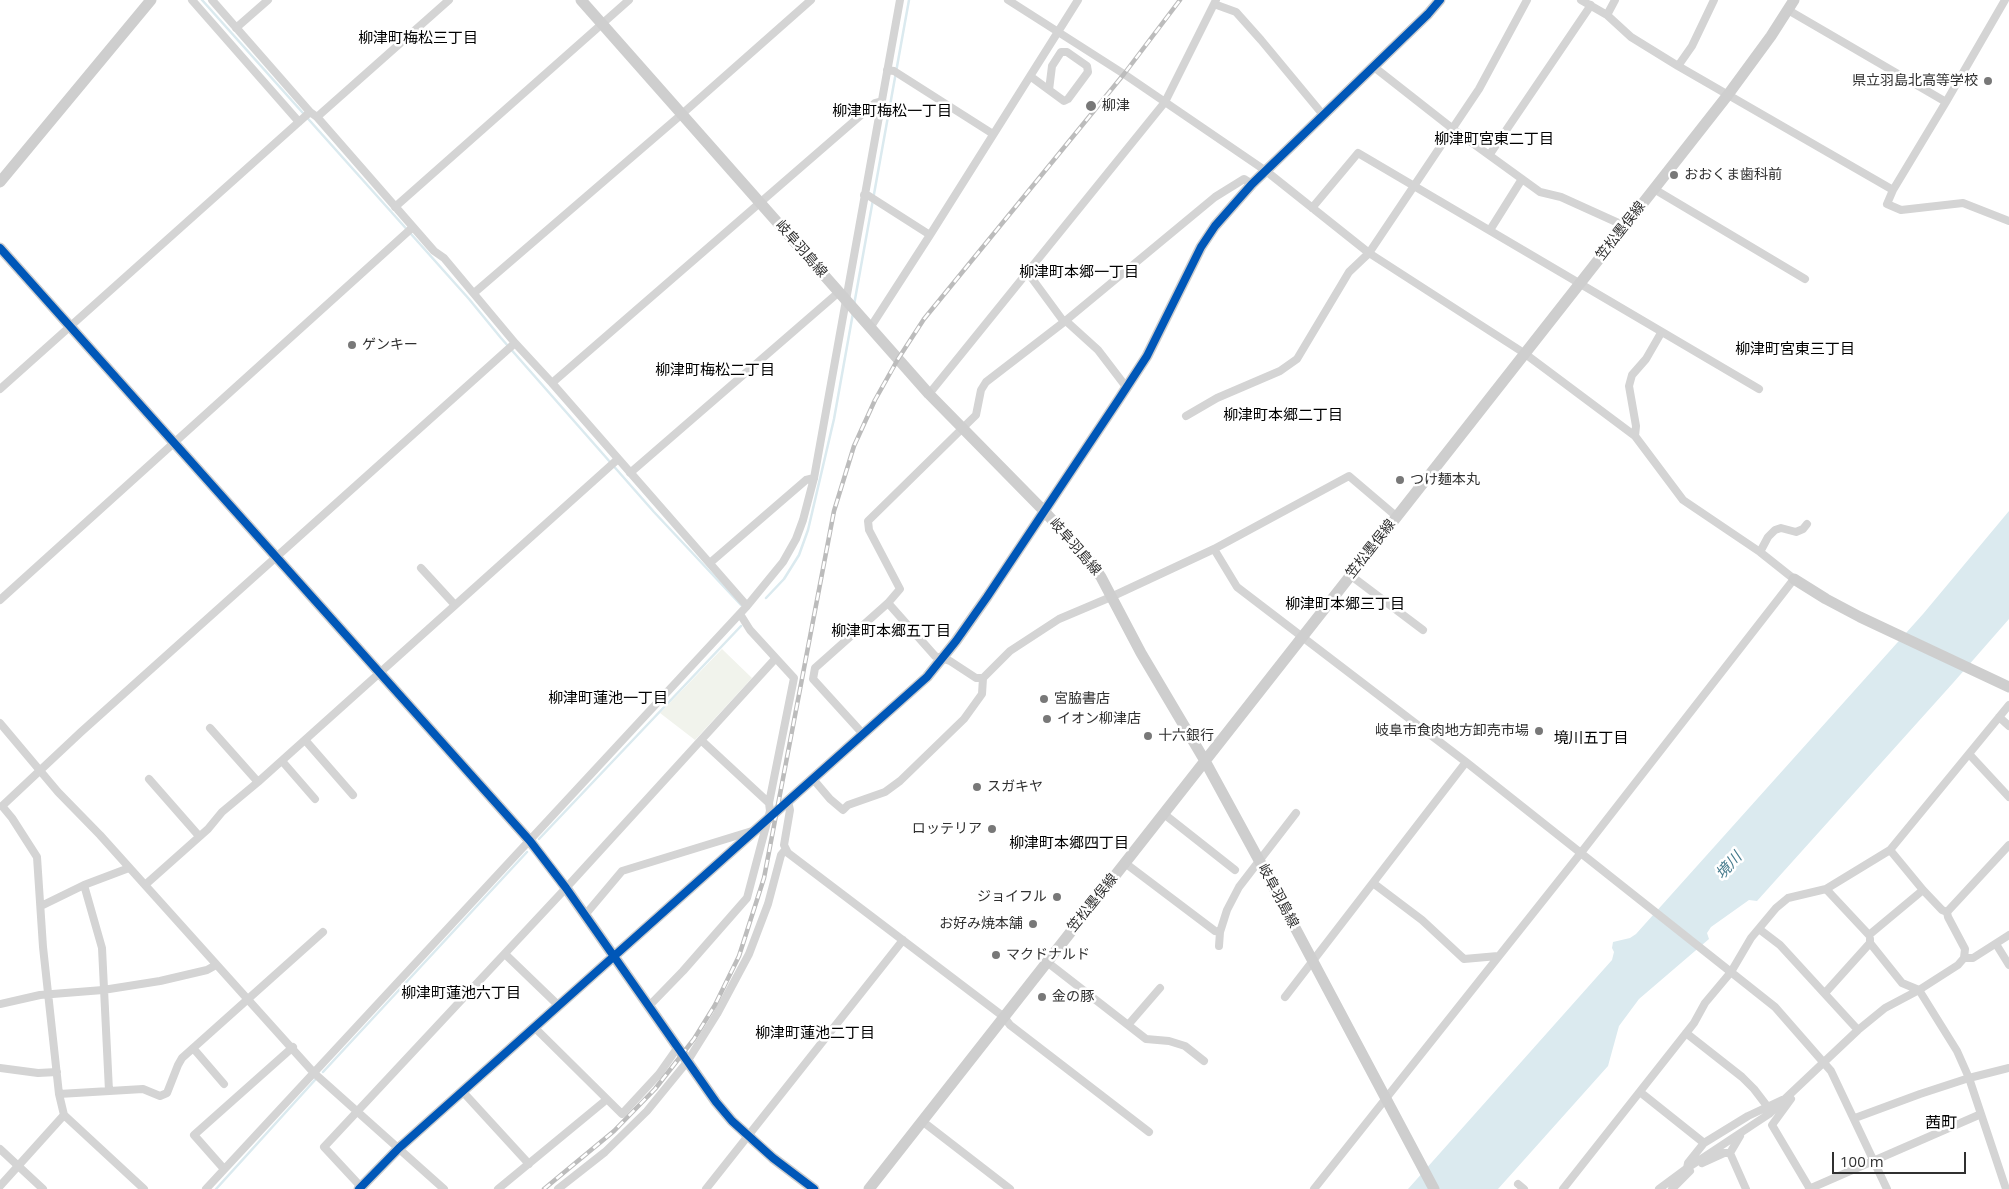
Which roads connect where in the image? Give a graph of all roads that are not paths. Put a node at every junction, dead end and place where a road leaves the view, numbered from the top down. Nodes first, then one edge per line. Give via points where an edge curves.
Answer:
1 (151, 0) edge
2 (192, 0) edge
3 (212, 0) edge
4 (268, 0) edge
5 (449, 0) edge
6 (581, 0) edge
7 (629, 0) edge
8 (811, 0) edge
9 (900, 0) edge
10 (1008, 0) edge
11 (1078, 0) edge
12 (1440, 0) edge
13 (1527, 0) edge
14 (1581, 0) edge
15 (1615, 0) edge
16 (1714, 0) edge
17 (2005, 0) edge
18 (1215, 2) edge
19 (1591, 5) junction
20 (1791, 5) edge
21 (1607, 15) junction
22 (602, 24) junction
23 (236, 28) junction
24 (1058, 32) junction
25 (1374, 66) junction
26 (1678, 66) junction
27 (887, 70) junction
28 (1030, 76) junction
29 (1049, 90) junction
30 (1727, 96) junction
31 (882, 101) junction
32 (1166, 102) junction
33 (1946, 102) junction
34 (682, 114) junction
35 (314, 115) junction
36 (1324, 116) junction
37 (299, 122) junction
38 (1453, 129) junction
39 (993, 134) junction
40 (1490, 154) junction
41 (1266, 171) junction
42 (1522, 179) junction
43 (0, 182) edge
44 (1252, 184) junction
45 (1415, 185) junction
46 (1654, 189) junction
47 (1893, 190) junction
48 (864, 195) junction
49 (760, 203) junction
50 (395, 207) junction
51 (1312, 208) junction
52 (2009, 221) edge
53 (1624, 226) junction
54 (413, 227) junction
55 (1490, 230) junction
56 (930, 235) junction
57 (0, 248) edge
58 (1369, 253) junction
59 (1028, 273) junction
60 (1805, 279) dead end
61 (1580, 283) junction
62 (474, 293) junction
63 (842, 296) junction
64 (1065, 321) junction
65 (70, 327) junction
66 (870, 328) junction
67 (1661, 333) junction
68 (515, 343) junction
69 (1524, 352) junction
70 (552, 383) junction
71 (1127, 388) junction
72 (0, 389) edge
73 (1759, 389) dead end
74 (929, 394) junction
75 (1186, 416) dead end
76 (962, 430) junction
77 (1635, 436) junction
78 (174, 442) junction
79 (618, 459) junction
80 (630, 473) junction
81 (814, 478) junction
82 (1044, 511) junction
83 (1396, 516) junction
84 (1807, 524) dead end
85 (1214, 549) junction
86 (1760, 552) junction
87 (277, 557) junction
88 (711, 562) junction
89 (421, 568) dead end
90 (1350, 575) junction
91 (1794, 579) junction
92 (1111, 597) junction
93 (0, 600) edge
94 (888, 603) junction
95 (455, 606) junction
96 (748, 606) junction
97 (740, 614) junction
98 (1423, 630) dead end
99 (1302, 637) junction
100 (942, 658) junction
101 (775, 659) junction
102 (380, 672) junction
103 (983, 678) junction
104 (2009, 687) edge
105 (2009, 705) edge
106 (1999, 717) junction
107 (0, 723) edge
108 (2009, 726) edge
109 (210, 728) dead end
110 (863, 734) junction
111 (304, 740) junction
112 (702, 741) junction
113 (1970, 754) junction
114 (282, 761) junction
115 (1204, 761) junction
116 (1466, 762) junction
117 (41, 769) junction
118 (149, 779) dead end
119 (813, 779) junction
120 (258, 782) junction
121 (353, 796) dead end
122 (2009, 797) edge
123 (315, 799) dead end
124 (788, 801) junction
125 (769, 803) junction
126 (1296, 813) dead end
127 (1164, 814) junction
128 (767, 820) junction
129 (758, 829) junction
130 (199, 836) junction
131 (530, 841) junction
132 (2009, 845) edge
133 (785, 850) junction
134 (1890, 850) junction
135 (1580, 854) junction
136 (1259, 860) junction
137 (1125, 863) junction
138 (130, 868) junction
139 (1235, 870) dead end
140 (1373, 883) junction
141 (84, 884) junction
142 (145, 885) junction
143 (566, 888) junction
144 (1826, 889) junction
145 (1923, 890) junction
146 (41, 906) junction
147 (1947, 912) junction
148 (585, 915) junction
149 (1759, 929) junction
150 (323, 932) dead end
151 (1220, 932) junction
152 (2009, 935) edge
153 (1870, 939) junction
154 (903, 940) junction
155 (1996, 944) junction
156 (1219, 946) dead end
157 (505, 954) junction
158 (1498, 956) junction
159 (614, 957) junction
160 (1964, 958) junction
161 (1047, 962) junction
162 (216, 965) junction
163 (2009, 965) edge
164 (1731, 972) junction
165 (1160, 988) dead end
166 (103, 990) junction
167 (1919, 990) junction
168 (1825, 993) junction
169 (50, 994) junction
170 (1285, 997) dead end
171 (248, 1000) junction
172 (0, 1004) edge
173 (559, 1006) junction
174 (649, 1006) junction
175 (1004, 1017) junction
176 (1128, 1026) junction
177 (535, 1028) junction
178 (1858, 1030) junction
179 (1686, 1033) junction
180 (293, 1047) junction
181 (678, 1047) junction
182 (193, 1048) junction
183 (1204, 1061) dead end
184 (687, 1062) junction
185 (1823, 1063) junction
186 (0, 1068) edge
187 (2009, 1068) edge
188 (57, 1072) junction
189 (314, 1073) junction
190 (1969, 1078) junction
191 (224, 1084) dead end
192 (1796, 1090) junction
193 (109, 1091) junction
194 (463, 1092) junction
195 (1640, 1092) junction
196 (59, 1094) junction
197 (606, 1100) junction
198 (1784, 1101) junction
199 (1767, 1106) junction
200 (358, 1112) junction
201 (1981, 1114) junction
202 (64, 1115) junction
203 (1855, 1118) junction
204 (922, 1121) junction
205 (1149, 1132) dead end
206 (1741, 1134) junction
207 (747, 1137) junction
208 (1704, 1142) junction
209 (399, 1148) junction
210 (0, 1149) edge
211 (1730, 1153) junction
212 (1875, 1161) junction
213 (1695, 1163) junction
214 (529, 1164) junction
215 (18, 1167) junction
216 (224, 1169) junction
217 (1686, 1169) junction
218 (0, 1186) edge
219 (361, 1188) edge
220 (43, 1189) edge
221 (144, 1189) edge
222 (206, 1189) edge
223 (444, 1189) edge
224 (498, 1189) edge
225 (558, 1189) edge
226 (706, 1189) edge
227 (814, 1189) edge
228 (869, 1189) edge
229 (1010, 1189) edge
230 (1314, 1189) edge
231 (1434, 1189) edge
232 (1563, 1189) edge
233 (1659, 1189) edge
234 (1672, 1189) edge
235 (1746, 1189) edge
236 (1810, 1189) edge
237 (1888, 1189) edge
238 (2006, 1189) edge

1 - 43 street
2 - 37 street
3 - 23 street
4 - 23 street
5 - 35 street
6 - 22 street, 岐阜羽島線
7 - 22 street
8 - 34 street
9 - 27 street
10 - 24 street
11 - 24 street
12 - 25 street
13 - 38 street via 1479,89
14 - 19 street
15 - 21 street
16 - 26 street via 1692,46
17 - 33 street
18 - 32 street
18 - 36 street via 1236,12
19 - 21 street
19 - 40 street
20 - 30 street, 笠松墨俣線
20 - 33 street
21 - 26 street via 1631,37
22 - 34 street, 岐阜羽島線
22 - 50 street
23 - 35 street
24 - 28 street
24 - 32 street
25 - 36 street
25 - 38 street
26 - 30 street
27 - 31 street
27 - 39 street via 894,71
28 - 29 street
28 - 39 street
29 - 29 street via 1052,66 1061,52 1067,52 1087,66 1088,72 1068,99 1064,101
30 - 46 street, 笠松墨俣線
30 - 47 street
31 - 48 street
31 - 49 street via 875,103
32 - 41 street
32 - 59 street
33 - 47 street
34 - 49 street, 岐阜羽島線
34 - 62 street
35 - 37 street
35 - 50 street
36 - 41 street
37 - 65 street
38 - 40 street
38 - 45 street
39 - 56 street
40 - 42 street
41 - 44 street
41 - 51 street
42 - 53 street via 1540,192 1561,197
42 - 55 street
44 - 64 street via 1244,179 1215,197
44 - 71 street via 1201,247 1147,356
45 - 51 street via 1358,153
45 - 55 street
45 - 58 street
46 - 53 street, 笠松墨俣線
46 - 60 street
47 - 52 street via 1887,204 1902,210 1963,203
48 - 56 street
48 - 63 street
49 - 63 street, 岐阜羽島線
49 - 70 street
50 - 54 street
51 - 58 street
53 - 61 street, 笠松墨俣線
54 - 62 street
54 - 78 street
55 - 61 street
56 - 66 street
57 - 65 street
58 - 69 street
58 - 75 street via 1349,272 1298,359 1280,371 1216,398
59 - 64 street
59 - 74 street
61 - 67 street
61 - 69 street, 笠松墨俣線
62 - 68 street
63 - 66 street, 岐阜羽島線
63 - 80 street
63 - 81 street
64 - 71 street via 1098,350
64 - 76 street via 986,382 980,390 976,415
65 - 72 street
65 - 78 street
66 - 74 street, 岐阜羽島線
67 - 73 street
67 - 77 street via 1632,375 1629,386
68 - 70 street
68 - 87 street
69 - 77 street
69 - 83 street, 笠松墨俣線
70 - 79 street
71 - 82 street
74 - 76 street, 岐阜羽島線
76 - 82 street, 岐阜羽島線
76 - 94 street via 868,521 869,530 900,589
77 - 86 street via 1683,500
78 - 87 street
78 - 93 street
79 - 80 street
79 - 95 street
80 - 88 street
81 - 88 street via 806,480
81 - 96 street via 796,539 783,562
82 - 92 street, 岐阜羽島線 via 1091,562
82 - 100 street via 988,597
83 - 85 street via 1349,476
83 - 90 street, 笠松墨俣線
84 - 86 street via 1796,532 1781,528 1775,530
85 - 92 street
85 - 99 street via 1237,586
86 - 91 street
87 - 102 street
87 - 117 street
88 - 96 street
89 - 95 street
90 - 98 street
90 - 99 street, 笠松墨俣線
91 - 104 street via 1826,599
91 - 135 street
92 - 103 street via 1059,619 1034,634 1010,651
92 - 115 street, 岐阜羽島線
94 - 100 street via 935,656
94 - 110 street via 814,668 813,679
95 - 102 street
96 - 97 street
97 - 101 street
97 - 131 street
99 - 115 street, 笠松墨俣線
99 - 116 street
100 - 103 street via 976,678
100 - 110 street via 927,677
101 - 112 street
101 - 125 street via 794,678
102 - 111 street
102 - 131 street
103 - 119 street via 982,694 964,719 900,782 885,792 848,805 843,810
105 - 106 street
106 - 108 street
106 - 113 street
107 - 117 street
109 - 120 street
110 - 119 street
111 - 114 street
111 - 121 street
112 - 125 street
112 - 143 street
113 - 122 street
113 - 134 street
114 - 120 street
114 - 123 street
115 - 127 street, 笠松墨俣線
115 - 136 street, 岐阜羽島線
116 - 135 street
116 - 140 street
117 - 138 street via 58,792
117 - 146 street via 2,806 37,856
118 - 130 street
119 - 124 street
120 - 130 street
124 - 128 street
124 - 133 street via 790,810
125 - 128 street
126 - 136 street
127 - 137 street, 笠松墨俣線
127 - 139 street
128 - 129 street
128 - 174 street via 747,898
129 - 148 street via 622,871
129 - 159 street
130 - 142 street
131 - 143 street
131 - 189 street
132 - 147 street
133 - 154 street
133 - 184 street via 748,954 722,1006
134 - 144 street
134 - 145 street
135 - 158 street
135 - 164 street
136 - 151 street via 1239,887
136 - 231 street, 岐阜羽島線, bridge
137 - 151 street
137 - 161 street, 笠松墨俣線
138 - 141 street
138 - 142 street
140 - 158 street via 1422,920 1464,959
140 - 170 street
141 - 146 street
141 - 166 street via 102,948
142 - 162 street
143 - 148 street
143 - 157 street
144 - 149 street via 1788,898
144 - 153 street
145 - 147 street
145 - 153 street
146 - 169 street
147 - 160 street via 1965,949
148 - 159 street
149 - 164 street
149 - 168 street via 1780,945
150 - 171 street
151 - 156 street
152 - 155 street
153 - 167 street via 1902,982
153 - 168 street
154 - 175 street
154 - 207 street
155 - 160 street via 1973,958
155 - 163 street
157 - 173 street
157 - 200 street
158 - 230 street
159 - 173 street
159 - 174 street
160 - 167 street
161 - 175 street, 笠松墨俣線
161 - 176 street
162 - 166 street via 160,982
162 - 171 street
164 - 179 street
164 - 185 street via 1775,1007
165 - 176 street
166 - 169 street
166 - 193 street
167 - 178 street via 1885,1008
167 - 190 street
168 - 178 street
169 - 172 street
169 - 188 street
171 - 180 street
171 - 182 street
173 - 177 street
174 - 181 street
175 - 204 street, 笠松墨俣線
175 - 205 street via 1010,1025
176 - 183 street via 1146,1039 1185,1046
177 - 194 street
177 - 197 street
178 - 185 street
179 - 195 street
179 - 199 street via 1742,1077
180 - 189 street
180 - 216 street via 194,1135
181 - 184 street
181 - 197 street via 659,1074 622,1114
182 - 191 street
182 - 193 street via 178,1065 167,1093 160,1096 143,1089
184 - 207 street
184 - 225 street via 647,1111 605,1152
185 - 192 street
185 - 203 street via 1831,1071
186 - 188 street
187 - 190 street
188 - 196 street
189 - 200 street
189 - 216 street
190 - 201 street
190 - 203 street
192 - 198 street
192 - 236 street via 1772,1126
193 - 196 street
194 - 209 street
194 - 214 street
195 - 208 street
195 - 232 street
196 - 202 street
197 - 214 street
198 - 199 street
198 - 206 street
199 - 208 street
200 - 209 street
200 - 219 street via 324,1147
201 - 212 street
201 - 238 street
202 - 215 street
202 - 221 street
203 - 212 street
204 - 228 street, 笠松墨俣線
204 - 229 street
206 - 211 street
206 - 213 street
207 - 226 street
207 - 227 street
208 - 217 street
209 - 219 street
209 - 223 street
210 - 215 street
211 - 213 street
211 - 235 street
212 - 236 street
212 - 237 street
213 - 217 street
213 - 234 street
214 - 224 street
215 - 218 street
215 - 220 street
216 - 222 street
217 - 233 street

